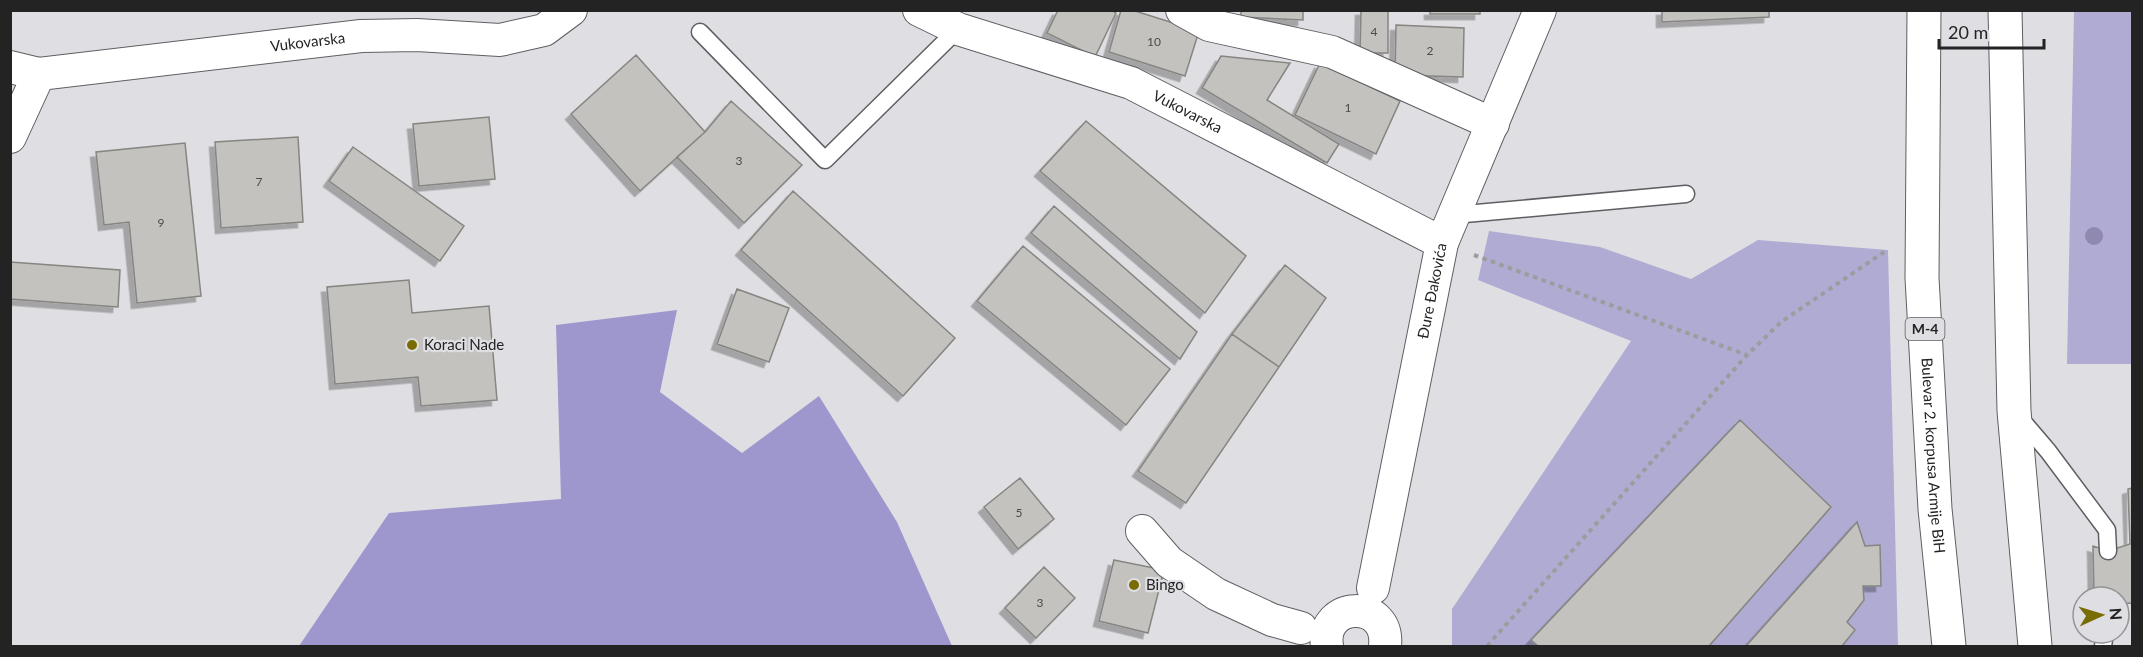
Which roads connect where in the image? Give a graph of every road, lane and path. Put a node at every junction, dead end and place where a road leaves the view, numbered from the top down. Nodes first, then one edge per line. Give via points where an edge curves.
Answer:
1 (571, 10) edge
2 (919, 10) edge
3 (1182, 10) edge
4 (1540, 10) edge
5 (1924, 10) edge
6 (2005, 10) edge
7 (958, 29) junction
8 (700, 32) dead end
9 (25, 70) edge
10 (1493, 124) junction
11 (10, 137) edge
12 (1686, 194) dead end
13 (1454, 215) junction
14 (1442, 243) junction
15 (1888, 250) dead end
16 (1747, 355) junction
17 (2014, 411) junction
18 (1142, 531) dead end
19 (2108, 551) dead end
20 (1343, 631) edge
21 (1947, 642) edge
22 (1487, 646) edge
23 (2034, 646) edge

1 - 9 street, Vukovarska via 544,30 500,40 361,36
2 - 7 street, Vukovarska
3 - 10 street via 1209,25 1332,52
4 - 10 street, Đure Đakovića
5 - 21 main road, Bulevar 2. korpusa Armije BiH / M-4 via 1922,278
6 - 17 main road
7 - 8 lane via 825,160
7 - 14 street, Vukovarska via 1131,83
9 - 11 street, Vukovarska
10 - 13 street, Đure Đakovića
12 - 13 lane
13 - 14 street, Đure Đakovića
14 - 16 path
14 - 20 street, Đure Đakovića via 1373,588
15 - 16 path via 1781,322
16 - 22 path
17 - 19 lane via 2107,530
17 - 23 main road
18 - 20 street via 1169,562 1216,594 1272,620

